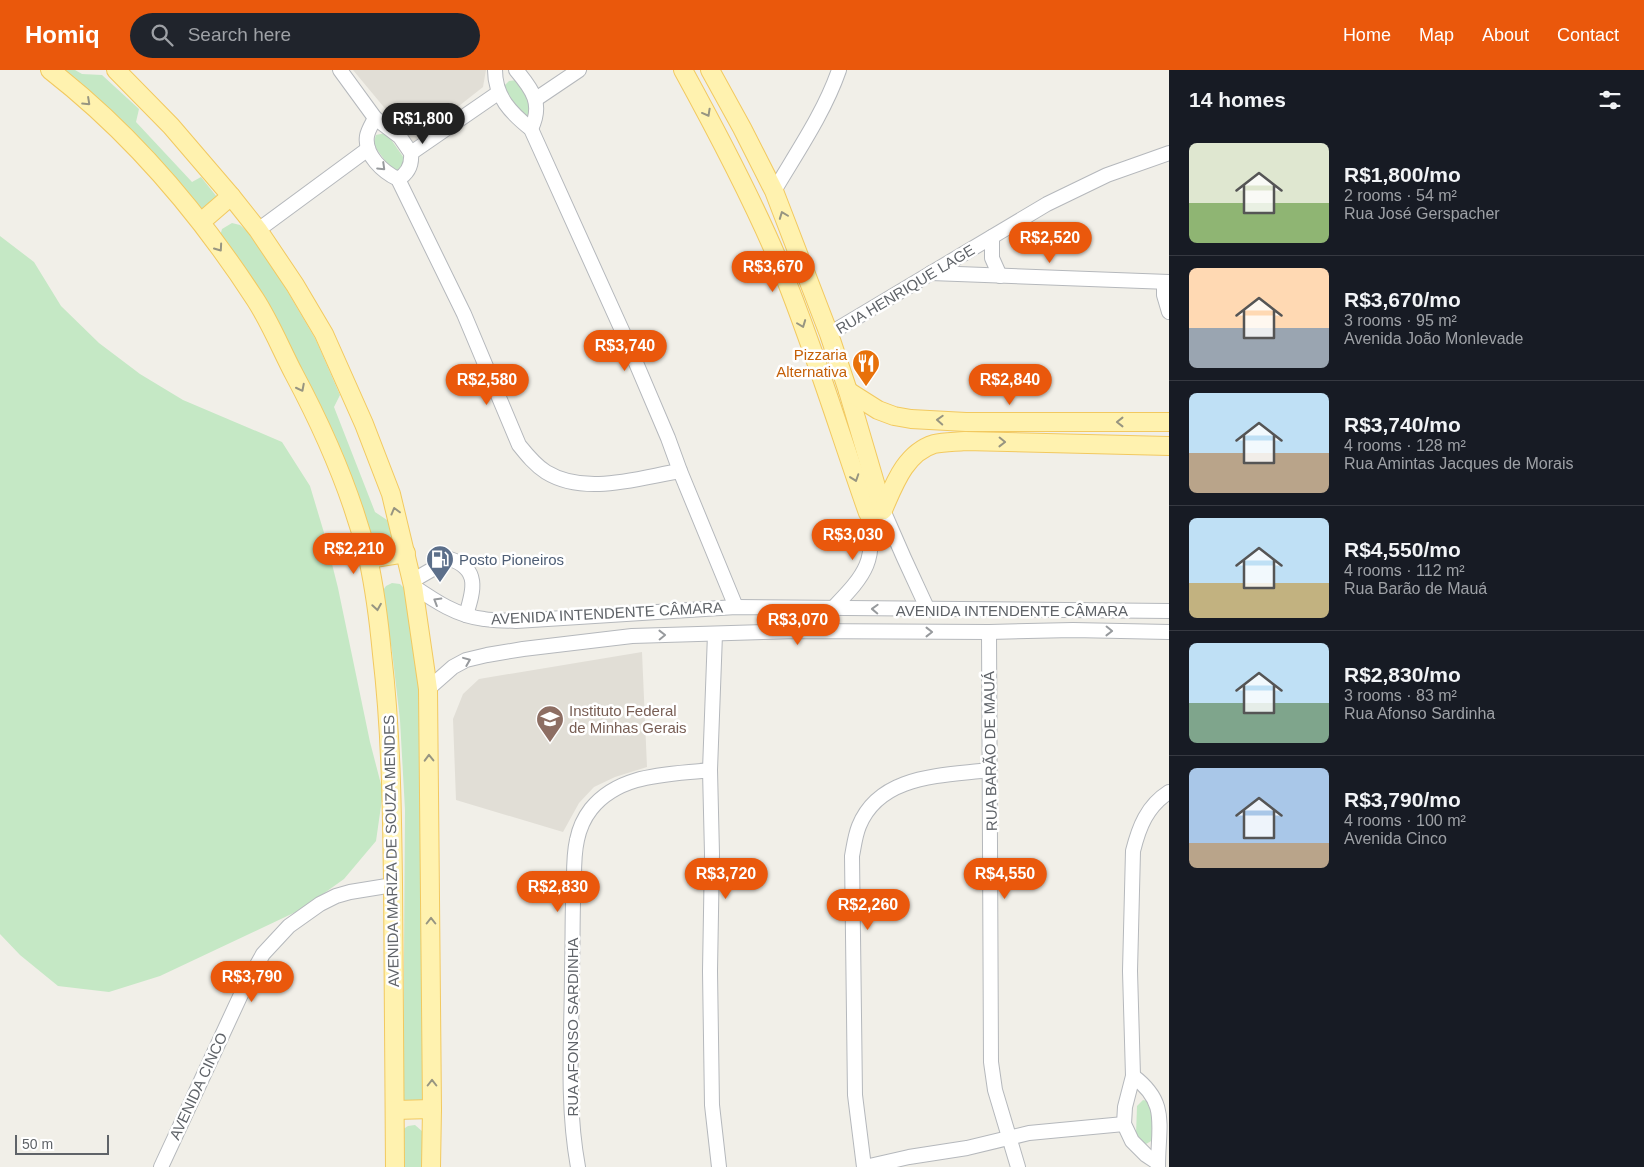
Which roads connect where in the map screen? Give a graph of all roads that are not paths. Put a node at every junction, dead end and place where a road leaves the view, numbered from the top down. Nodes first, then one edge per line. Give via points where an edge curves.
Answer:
1 (50, 70) edge
2 (116, 70) edge
3 (340, 70) edge
4 (495, 70) edge
5 (516, 70) edge
6 (579, 70) edge
7 (683, 70) edge
8 (710, 70) edge
9 (839, 70) edge
10 (498, 93) junction
11 (536, 99) junction
12 (375, 118) junction
13 (531, 129) junction
14 (368, 149) junction
15 (411, 153) junction
16 (1169, 153) edge
17 (398, 179) junction
18 (774, 191) junction
19 (231, 196) junction
20 (201, 222) junction
21 (258, 230) junction
22 (992, 237) junction
23 (799, 255) junction
24 (778, 260) junction
25 (931, 274) junction
26 (1000, 276) junction
27 (1166, 282) edge
28 (1169, 312) edge
29 (829, 334) junction
30 (848, 391) junction
31 (966, 422) junction
32 (1169, 422) edge
33 (965, 441) junction
34 (1169, 446) edge
35 (680, 471) junction
36 (876, 511) junction
37 (406, 553) junction
38 (368, 559) junction
39 (413, 584) junction
40 (736, 607) junction
41 (797, 607) junction
42 (834, 607) junction
43 (928, 610) junction
44 (1073, 610) junction
45 (1169, 611) edge
46 (632, 614) junction
47 (466, 615) junction
48 (1073, 630) junction
49 (797, 631) junction
50 (989, 632) junction
51 (1169, 632) edge
52 (715, 634) junction
53 (632, 636) junction
54 (428, 689) junction
55 (710, 770) junction
56 (989, 770) junction
57 (1169, 792) edge
58 (393, 885) junction
59 (1133, 1076) junction
60 (1165, 1105) edge
61 (432, 1109) junction
62 (395, 1110) junction
63 (1124, 1124) junction
64 (1009, 1137) junction
65 (1158, 1165) edge
66 (161, 1167) edge
67 (395, 1167) edge
68 (431, 1167) edge
69 (578, 1167) edge
70 (719, 1167) edge
71 (864, 1167) edge
72 (1018, 1167) edge

1 -> 20 main road, AVENIDA MARIZA DE SOUZA MENDES via 126,138
2 - 19 main road via 171,126
3 - 12 street
4 - 10 street
5 - 11 street
6 - 11 street
7 -> 24 main road via 733,161
8 - 18 main road
9 - 18 street via 822,109
10 - 13 street
10 - 15 street
11 - 13 street via 537,113
12 - 14 street via 367,137
12 - 15 street via 400,137
13 - 35 street via 626,337
14 -> 17 street via 382,168
14 - 21 street
15 - 17 street via 410,168
16 - 22 street, RUA HENRIQUE LAGE via 1079,187
17 - 35 street via 464,314 519,445 530,458 546,472 571,482 610,483
23 -> 18 main road
19 - 20 main road
19 - 21 main road
20 -> 38 main road, AVENIDA MARIZA DE SOUZA MENDES via 257,301 307,399 334,456
37 -> 21 main road via 391,494 324,334
22 - 25 street, RUA HENRIQUE LAGE
22 - 26 street via 992,258
23 - 24 main road via 786,253
23 - 29 main road
24 -> 36 main road
25 - 26 street
25 - 29 street, RUA HENRIQUE LAGE
26 - 27 street
27 - 28 street
29 - 30 main road
31 -> 30 main road via 894,416
30 - 36 main road
32 -> 31 main road
31 - 33 main road
33 -> 34 main road
33 - 36 main road via 934,444 916,454
35 - 40 street
36 - 42 street via 870,558 863,575
36 - 43 street via 904,558
37 - 38 main road
37 - 39 main road
38 -> 58 main road, AVENIDA MARIZA DE SOUZA MENDES via 388,703
47 -> 39 street, AVENIDA INTENDENTE CÂMARA via 437,602
39 - 47 street via 450,559 457,561 473,581
39 - 54 main road
40 - 41 street, AVENIDA INTENDENTE CÂMARA
40 - 46 street, AVENIDA INTENDENTE CÂMARA
41 - 42 street, AVENIDA INTENDENTE CÂMARA
41 - 49 street
43 -> 42 street, AVENIDA INTENDENTE CÂMARA
43 - 44 street, AVENIDA INTENDENTE CÂMARA
44 - 45 street, AVENIDA INTENDENTE CÂMARA
44 - 48 street
46 - 47 street, AVENIDA INTENDENTE CÂMARA via 516,621
46 - 53 street
48 - 50 street, AVENIDA INTENDENTE CÂMARA
48 -> 51 street, AVENIDA INTENDENTE CÂMARA
49 -> 50 street, AVENIDA INTENDENTE CÂMARA
49 - 52 street, AVENIDA INTENDENTE CÂMARA
50 - 56 street, RUA BARÃO DE MAUÁ
53 -> 52 street, AVENIDA INTENDENTE CÂMARA
52 - 55 street
54 -> 53 street, AVENIDA INTENDENTE CÂMARA via 466,660 523,648
61 -> 54 main road
55 - 69 street, RUA AFONSO SARDINHA via 645,778 619,786 591,809 581,828 575,854 572,905 571,1114
55 - 70 street via 711,1085
56 - 64 street, RUA BARÃO DE MAUÁ via 991,1062 995,1090
56 - 71 street via 902,784 875,802 859,827 852,856 854,1095
57 - 59 street via 1148,811 1133,851 1130,971
58 - 62 main road, AVENIDA MARIZA DE SOUZA MENDES
58 - 66 street, AVENIDA CINCO via 350,892 320,904 289,926 263,954
59 - 60 street via 1153,1090
59 - 63 street
60 - 65 street
61 - 62 main road
61 - 68 main road
62 - 67 main road, AVENIDA MARIZA DE SOUZA MENDES
63 - 64 street
63 - 65 street via 1132,1141
64 - 71 street
64 - 72 street, RUA BARÃO DE MAUÁ

